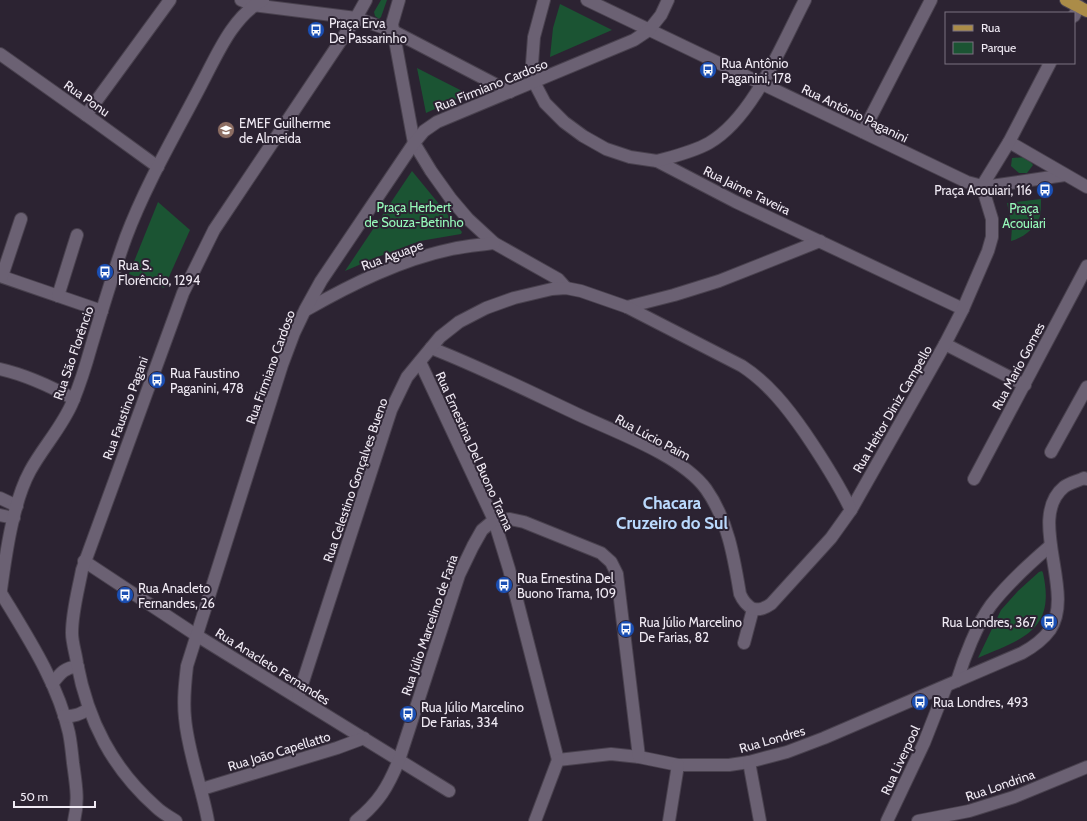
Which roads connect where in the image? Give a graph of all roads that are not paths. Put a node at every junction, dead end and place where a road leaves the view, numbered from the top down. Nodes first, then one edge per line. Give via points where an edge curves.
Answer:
1 (170, 0) edge
2 (241, 0) edge
3 (366, 0) edge
4 (399, 0) edge
5 (544, 0) edge
6 (588, 0) edge
7 (668, 0) edge
8 (805, 0) edge
9 (931, 0) edge
10 (1066, 0) edge
11 (258, 3) edge
12 (1080, 11) edge
13 (356, 18) junction
14 (649, 30) junction
15 (393, 32) junction
16 (0, 54) edge
17 (1049, 64) edge
18 (534, 82) junction
19 (762, 84) junction
20 (510, 92) junction
21 (86, 115) junction
22 (863, 132) junction
23 (1009, 142) junction
24 (414, 143) junction
25 (657, 161) junction
26 (158, 167) junction
27 (1065, 175) junction
28 (982, 186) junction
29 (1087, 187) edge
30 (21, 219) dead end
31 (77, 235) dead end
32 (820, 241) junction
33 (494, 242) junction
34 (1087, 266) edge
35 (1, 276) edge
36 (566, 288) junction
37 (58, 296) junction
38 (627, 307) junction
39 (963, 309) junction
40 (304, 310) junction
41 (102, 311) junction
42 (945, 344) junction
43 (431, 348) junction
44 (420, 362) junction
45 (0, 370) edge
46 (1025, 385) junction
47 (1087, 387) edge
48 (74, 399) junction
49 (1051, 452) dead end
50 (974, 479) dead end
51 (1087, 479) edge
52 (0, 498) edge
53 (17, 506) junction
54 (851, 510) junction
55 (0, 515) edge
56 (14, 518) junction
57 (494, 520) junction
58 (1050, 546) junction
59 (84, 561) junction
60 (0, 593) edge
61 (0, 597) edge
62 (753, 609) junction
63 (196, 635) junction
64 (744, 643) dead end
65 (78, 667) junction
66 (957, 681) junction
67 (52, 684) junction
68 (946, 687) junction
69 (298, 697) junction
70 (89, 709) junction
71 (64, 716) junction
72 (364, 738) junction
73 (639, 757) junction
74 (399, 760) junction
75 (558, 760) junction
76 (749, 762) junction
77 (678, 765) junction
78 (1087, 767) edge
79 (202, 789) junction
80 (449, 791) dead end
81 (357, 820) edge
82 (74, 821) edge
83 (176, 821) edge
84 (208, 821) edge
85 (535, 821) edge
86 (669, 821) edge
87 (760, 821) edge
88 (887, 821) edge
89 (918, 821) edge

1 - 21 street
2 - 11 street
3 - 13 street, Rua Faustino Pagani
4 - 15 street via 393,18
5 - 18 street via 534,37
6 - 14 street, Rua Antônio Paganini
7 - 14 street, Rua Firmiano Cardoso via 661,15
8 - 19 street
9 - 22 street
10 - 12 main road
11 - 13 street
11 - 26 street, Rua São Florêncio via 237,23 221,48
13 - 15 street
13 - 59 street, Rua Faustino Pagani via 214,230 201,254 183,293
14 - 18 street, Rua Firmiano Cardoso via 634,40
14 - 19 street, Rua Antônio Paganini
15 - 20 street
15 - 24 street
16 - 21 street, Rua Ponu
17 - 23 street
18 - 20 street, Rua Firmiano Cardoso
18 - 25 street, Rua Jaime Taveira via 545,103 583,136 606,150
19 - 22 street, Rua Antônio Paganini
19 - 25 street via 728,129 710,142 687,153
20 - 24 street, Rua Firmiano Cardoso via 437,122 424,131
21 - 26 street, Rua Ponu
22 - 28 street, Rua Antônio Paganini via 967,182
23 - 27 street
23 - 28 street
24 - 33 street via 451,199 468,219
24 - 40 street, Rua Firmiano Cardoso
25 - 32 street, Rua Jaime Taveira
26 - 41 street, Rua São Florêncio via 127,235
27 - 28 street
27 - 29 street
28 - 39 street, Rua Heitor Diniz Campello via 992,219 992,237
30 - 35 street
31 - 37 street
32 - 38 street via 719,281
32 - 39 street, Rua Jaime Taveira
33 - 36 street via 558,278
33 - 40 street, Rua Aguape via 451,249 412,260 375,274
34 - 46 street, Rua Mario Gomes
35 - 37 street
36 - 38 street, Rua Celestino Gonçalves Bueno via 600,296
36 - 43 street, Rua Celestino Gonçalves Bueno via 514,298 486,308 460,322
37 - 41 street
38 - 54 street, Rua Celestino Gonçalves Bueno via 742,366 768,386 788,409 819,454
39 - 42 street, Rua Heitor Diniz Campello
40 - 63 street, Rua Firmiano Cardoso via 282,365
41 - 48 street, Rua São Florêncio
42 - 46 street
42 - 54 street, Rua Heitor Diniz Campello
43 - 44 street, Rua Celestino Gonçalves Bueno
43 - 62 street, Rua Lúcio Paim via 641,443 680,464 706,489 722,516 740,594 743,601
44 - 57 street, Rua Ernestina Del Buono Trama
44 - 69 street, Rua Celestino Gonçalves Bueno via 407,377 391,410
45 - 48 street via 35,379
46 - 50 street, Rua Mario Gomes
47 - 49 street
48 - 53 street, Rua São Florêncio via 29,473
51 - 58 street, Rua Londres via 1065,486 1054,498 1050,516
52 - 53 street
53 - 56 street, Rua São Florêncio
54 - 62 street, Rua Heitor Diniz Campello via 831,538 771,604 759,610
55 - 56 street
56 - 60 street, Rua São Florêncio
57 - 73 street via 510,519 524,522 600,553 611,562 617,574
57 - 74 street, Rua Júlio Marcelino de Faria via 482,530 459,575
57 - 75 street, Rua Ernestina Del Buono Trama
58 - 66 street via 1019,574 991,605 971,644
58 - 66 street, Rua Londres via 1057,588 1057,610 1051,629 1039,643 1022,654
59 - 63 street, Rua Anacleto Fernandes
59 - 65 street, Rua Faustino Pagani via 72,634
60 - 61 street, Rua São Florêncio
60 - 67 street
62 - 64 street
63 - 69 street, Rua Anacleto Fernandes
63 - 79 street, Rua Firmiano Cardoso via 187,666 184,697 188,739
65 - 67 street via 66,669
65 - 70 street, Rua Faustino Pagani
66 - 68 street, Rua Londres
67 - 71 street
68 - 76 street, Rua Londres via 824,738 787,752
68 - 88 street, Rua Liverpool via 924,742
69 - 72 street, Rua Anacleto Fernandes
70 - 71 street via 77,715
70 - 83 street, Rua Faustino Pagani via 114,761 157,808
71 - 82 street via 77,785
72 - 74 street, Rua Anacleto Fernandes
72 - 79 street, Rua João Capellatto
73 - 75 street, Rua Londres via 612,754
73 - 77 street, Rua Londres
74 - 80 street, Rua Anacleto Fernandes
74 - 81 street, Rua Júlio Marcelino de Faria via 380,798
75 - 85 street
76 - 77 street, Rua Londres
76 - 87 street
77 - 86 street
78 - 89 street, Rua Londrina via 1014,797 969,811
79 - 84 street, Rua Firmiano Cardoso

